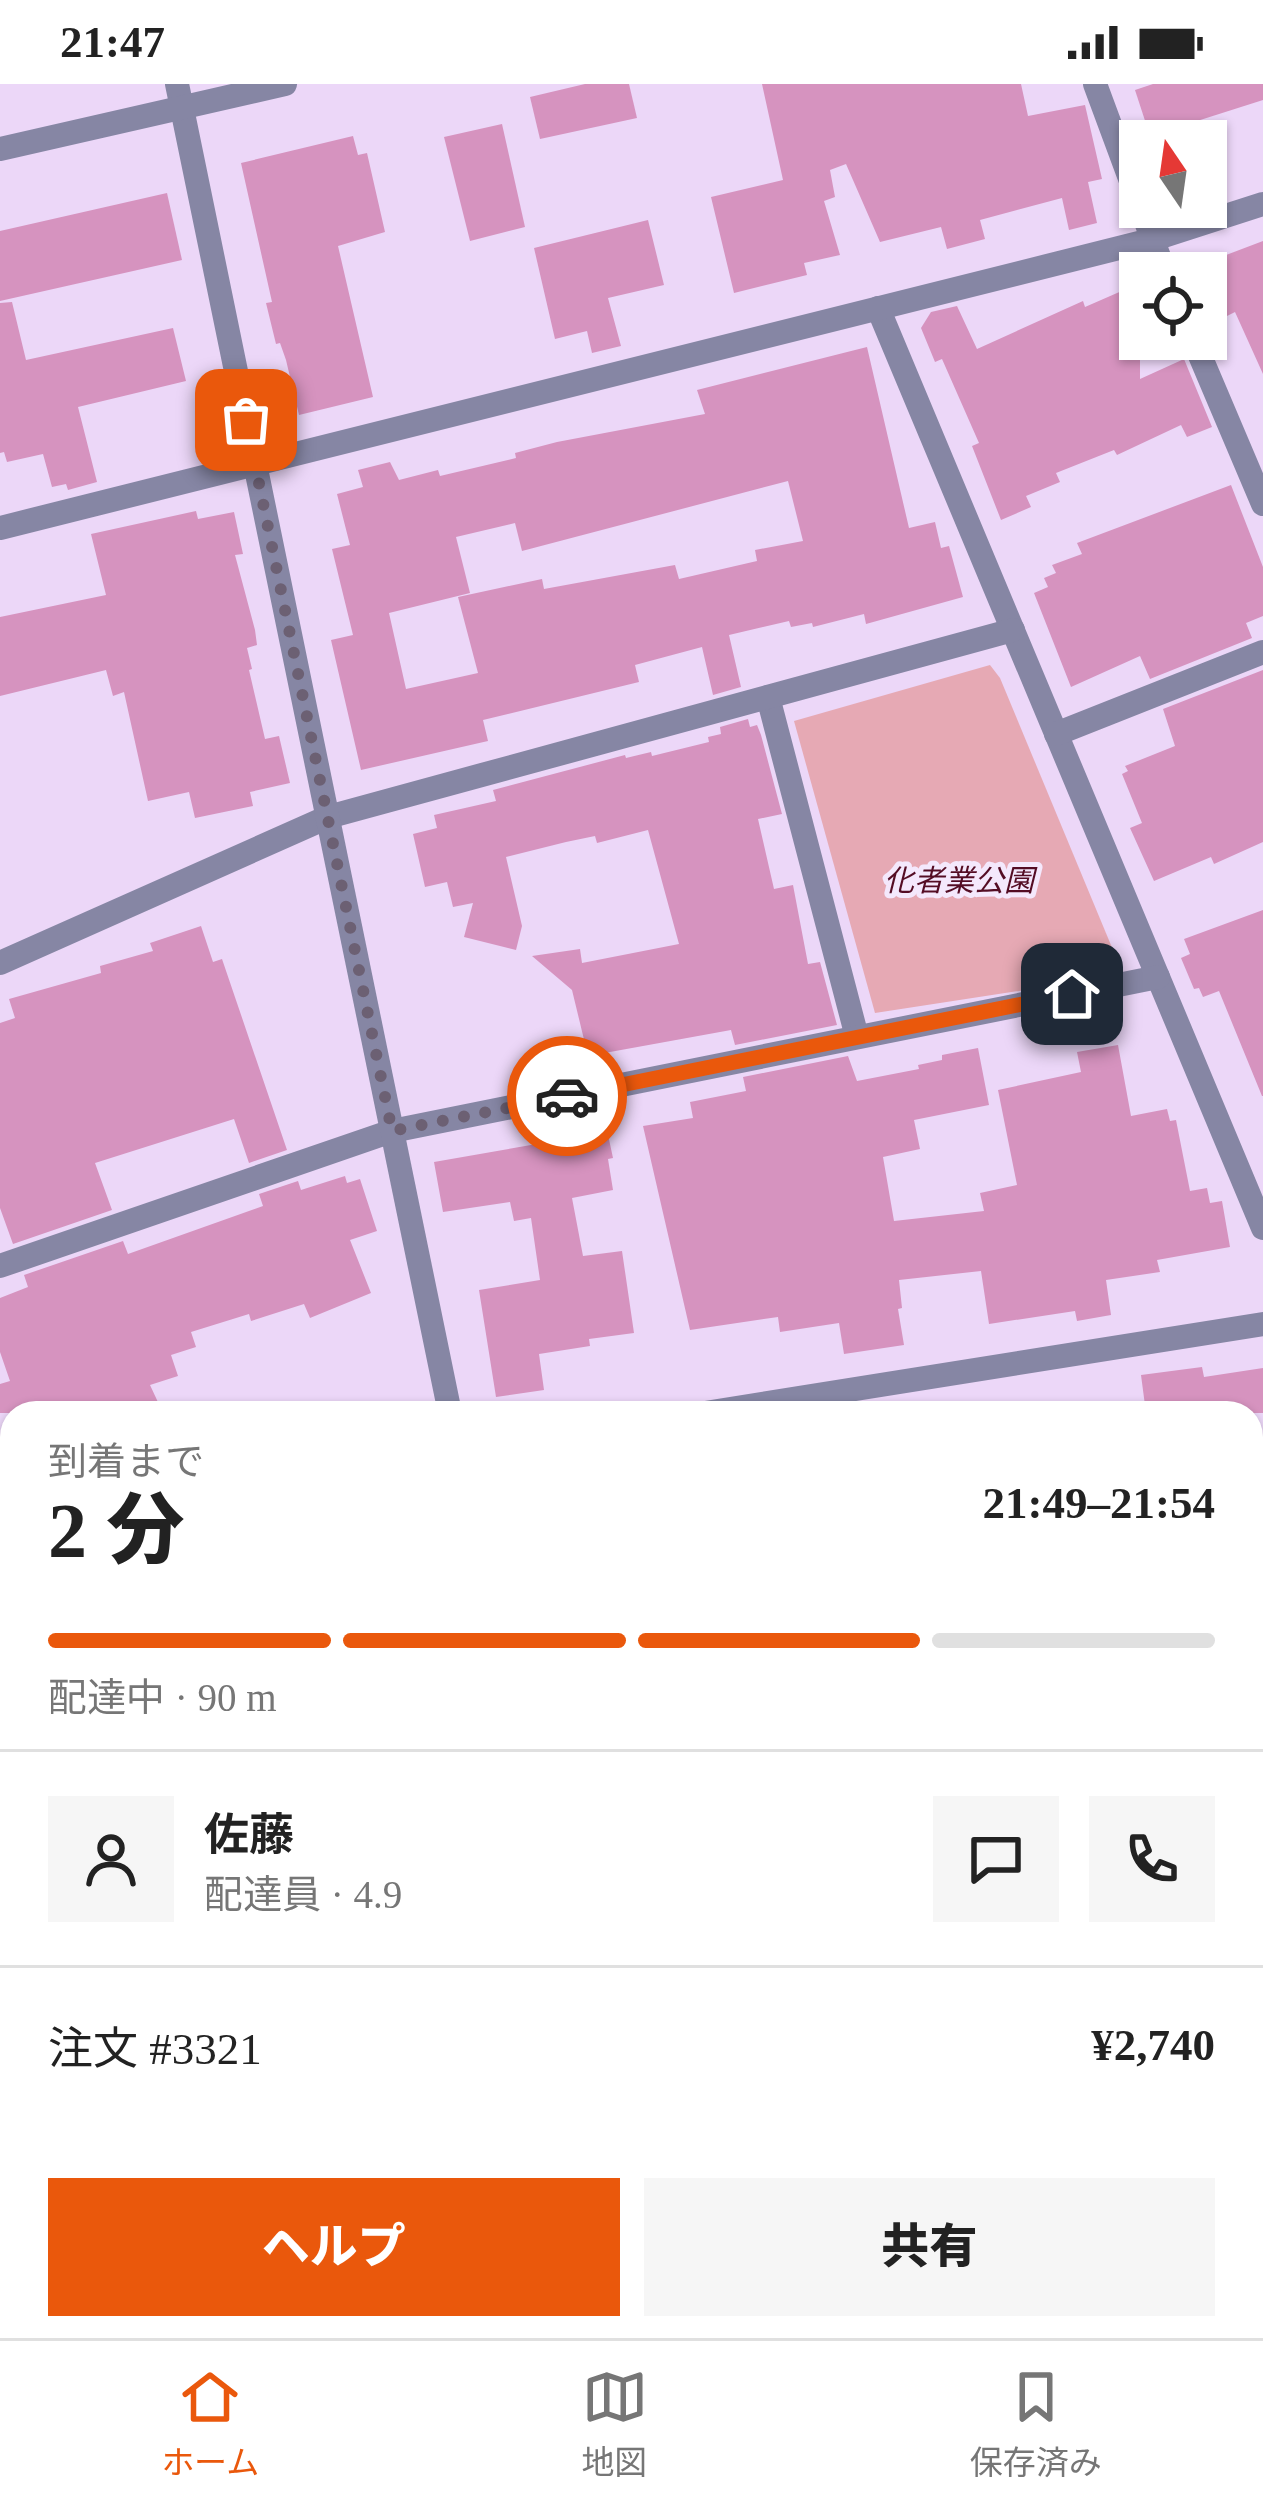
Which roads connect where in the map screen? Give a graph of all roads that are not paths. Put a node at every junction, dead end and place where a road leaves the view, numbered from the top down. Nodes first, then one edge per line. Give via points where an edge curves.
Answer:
1 (284, 84) edge
2 (1095, 84) edge
3 (180, 95) edge
4 (0, 148) edge
5 (1263, 204) edge
6 (1151, 240) junction
7 (1156, 252) edge
8 (878, 308) junction
9 (1202, 360) edge
10 (256, 464) junction
11 (1263, 504) edge
12 (0, 528) edge
13 (1013, 630) junction
14 (1263, 652) edge
15 (768, 697) junction
16 (1056, 734) junction
17 (328, 817) junction
18 (0, 963) edge
19 (1158, 977) junction
20 (856, 1037) junction
21 (392, 1131) junction
22 (1263, 1228) edge
23 (0, 1266) edge
24 (1263, 1324) edge
25 (448, 1401) edge
26 (780, 1401) edge

1 - 3 street
2 - 6 street
3 - 4 street
3 - 10 street
5 - 6 street
6 - 7 street
6 - 8 street
8 - 10 street
8 - 13 street
9 - 11 street
10 - 12 street
10 - 17 street
13 - 15 street
13 - 16 street
14 - 16 street
15 - 17 street
15 - 20 street
16 - 19 street
17 - 18 street
17 - 21 street
19 - 20 street
19 - 22 street
20 - 21 street
21 - 23 street
21 - 25 street
24 - 26 street

